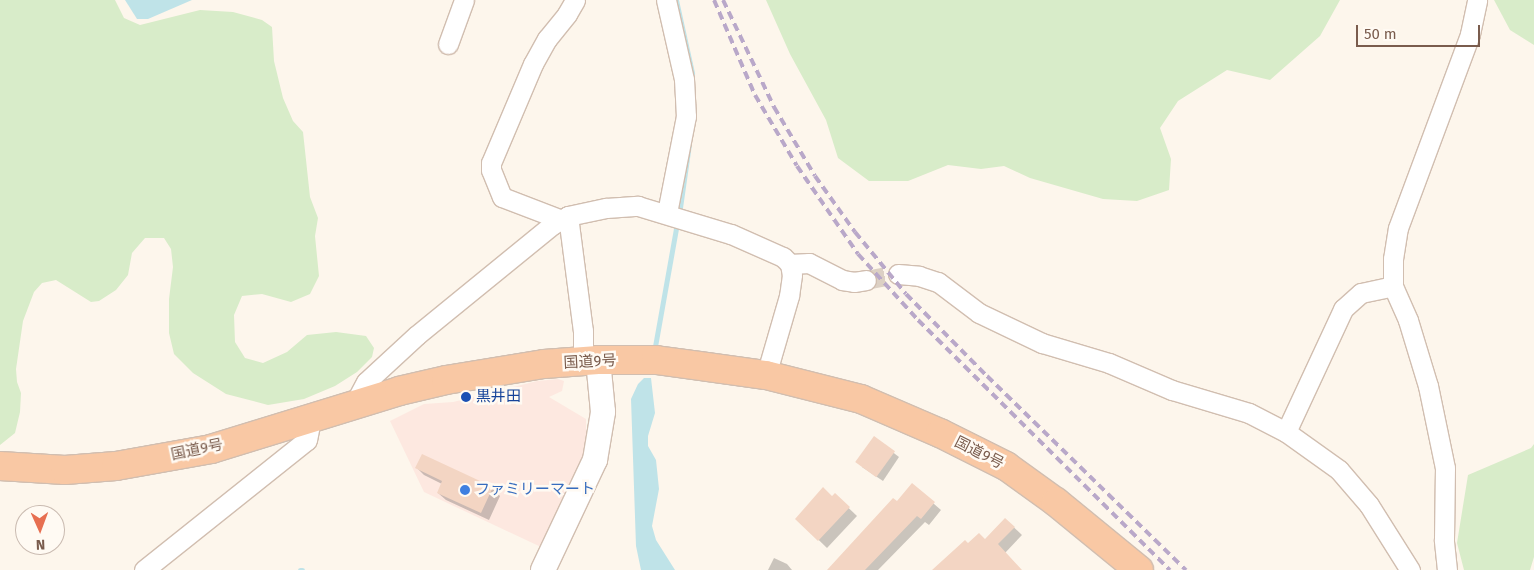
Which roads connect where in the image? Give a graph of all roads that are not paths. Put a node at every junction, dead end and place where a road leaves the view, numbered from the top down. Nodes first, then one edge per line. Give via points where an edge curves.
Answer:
1 (464, 0) edge
2 (575, 0) edge
3 (666, 0) edge
4 (1477, 0) edge
5 (448, 44) dead end
6 (675, 216) junction
7 (565, 218) junction
8 (790, 264) junction
9 (898, 274) tunnel mouth
10 (866, 280) tunnel mouth
11 (1393, 286) junction
12 (590, 360) junction
13 (766, 375) junction
14 (358, 403) junction
15 (311, 419) junction
16 (1286, 432) junction
17 (0, 466) edge
18 (1136, 569) edge
19 (144, 570) edge
20 (542, 570) edge
21 (1410, 570) edge
22 (1447, 570) edge

1 - 5 street
2 - 7 street via 536,57 491,164 502,197
3 - 6 street via 684,79 686,116
4 - 11 street via 1470,34 1398,228
6 - 7 street via 638,206 606,208
6 - 8 street via 731,234 783,257
7 - 12 street
7 - 14 street via 528,244 417,335 366,382
8 - 10 street via 809,263 842,280
8 - 13 street via 789,296
9 - 16 street via 938,282 1000,326 1042,343 1109,363 1172,390 1249,413
11 - 16 street via 1361,293 1343,309
11 - 22 street via 1408,320 1428,386 1445,468
12 - 13 highway, 国道9号 via 656,360
12 - 14 highway, 国道9号 via 456,378
12 - 20 street via 603,412 595,460
13 - 18 highway, 国道9号 via 861,399 1006,466 1056,502
14 - 15 highway, 国道9号
15 - 17 highway, 国道9号 via 211,449 116,466 65,470
15 - 19 street via 307,440
16 - 21 street via 1339,470 1369,505

